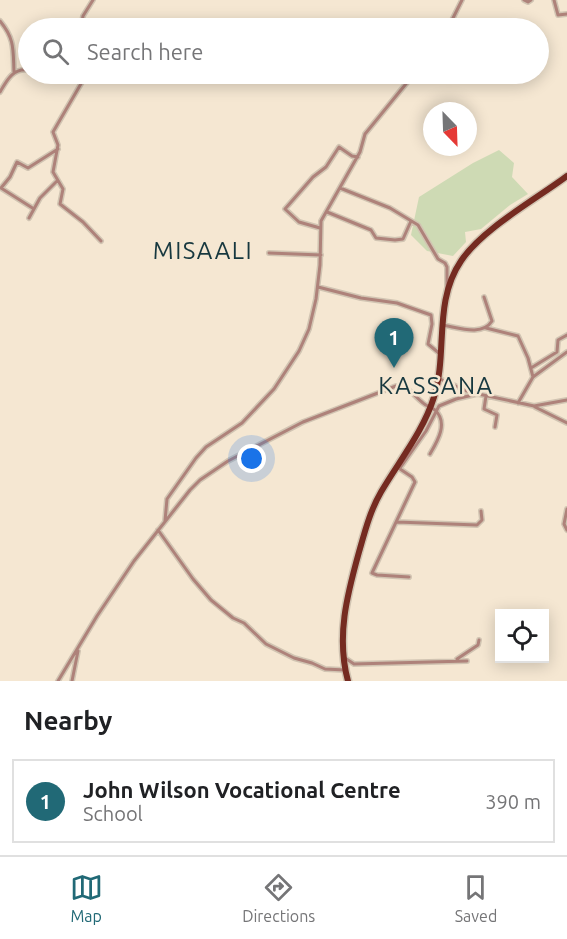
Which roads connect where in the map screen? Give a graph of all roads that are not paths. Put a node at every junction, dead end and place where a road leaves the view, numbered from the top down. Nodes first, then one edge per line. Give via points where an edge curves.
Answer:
1 (93, 0) edge
2 (462, 0) edge
3 (524, 0) edge
4 (531, 0) edge
5 (554, 0) edge
6 (567, 14) edge
7 (83, 18) edge
8 (452, 18) edge
9 (0, 21) edge
10 (18, 70) edge
11 (14, 72) junction
12 (81, 84) edge
13 (406, 84) edge
14 (0, 92) edge
15 (58, 149) junction
16 (358, 157) junction
17 (567, 176) edge
18 (57, 181) junction
19 (0, 188) edge
20 (340, 188) junction
21 (34, 209) junction
22 (327, 212) junction
23 (29, 218) dead end
24 (411, 221) junction
25 (320, 228) junction
26 (101, 241) dead end
27 (269, 253) dead end
28 (321, 255) junction
29 (318, 287) junction
30 (448, 290) junction
31 (484, 297) dead end
32 (442, 325) junction
33 (486, 328) junction
34 (567, 335) edge
35 (567, 352) edge
36 (441, 355) junction
37 (531, 368) junction
38 (533, 377) junction
39 (438, 378) junction
40 (478, 394) junction
41 (486, 396) junction
42 (567, 400) edge
43 (518, 403) junction
44 (534, 406) junction
45 (433, 409) junction
46 (567, 423) edge
47 (495, 427) dead end
48 (430, 454) dead end
49 (398, 468) junction
50 (567, 509) edge
51 (481, 511) dead end
52 (165, 522) junction
53 (397, 522) junction
54 (158, 530) junction
55 (567, 530) edge
56 (409, 577) dead end
57 (479, 640) dead end
58 (78, 649) junction
59 (344, 657) junction
60 (456, 660) junction
61 (467, 661) dead end
62 (345, 670) junction
63 (58, 681) edge
64 (72, 681) edge
65 (348, 681) edge

1 - 7 street
2 - 8 street
3 - 4 street
5 - 6 street via 558,15
9 - 11 street via 13,42
10 - 11 street
11 - 14 street
12 - 15 street via 53,132
13 - 16 street via 365,134
15 - 18 street via 52,172
15 - 19 street via 28,168 17,162
16 - 20 street
16 - 25 street via 339,148 285,209 299,222
17 - 30 main road via 472,247
18 - 21 street
18 - 26 street via 63,189 60,203
19 - 21 street
20 - 22 street
20 - 24 street
21 - 23 street
22 - 24 street via 386,240 403,239
22 - 25 street
24 - 30 street via 420,227 438,259 445,263
25 - 28 street
27 - 28 street
28 - 29 street
29 - 36 street via 430,314 428,344
29 - 52 street via 309,329 286,373 242,423 196,458 167,499
30 - 32 main road
31 - 33 street via 492,321
32 - 33 street
32 - 36 main road
33 - 37 street via 518,336
34 - 37 street via 558,340 557,352
35 - 38 street
36 - 39 main road
37 - 38 street
38 - 43 street
39 - 40 street
39 - 45 main road
40 - 41 street
40 - 45 street
41 - 43 street
41 - 47 street via 484,409 497,415
42 - 44 street
43 - 44 street
44 - 46 street
45 - 48 street via 440,420 441,433
45 - 49 main road
45 - 52 street via 411,390 396,386 303,422 212,471 190,490
49 - 53 street via 415,480
49 - 59 main road via 369,516 345,608
50 - 55 street
51 - 53 street via 483,519 477,525
52 - 54 street
53 - 56 street via 372,573
54 - 58 street via 116,587
54 - 62 street via 211,600 266,644 325,669
57 - 60 street via 478,645
58 - 63 street
58 - 64 street
59 - 60 street via 354,664
59 - 62 main road
60 - 61 street
62 - 65 main road

